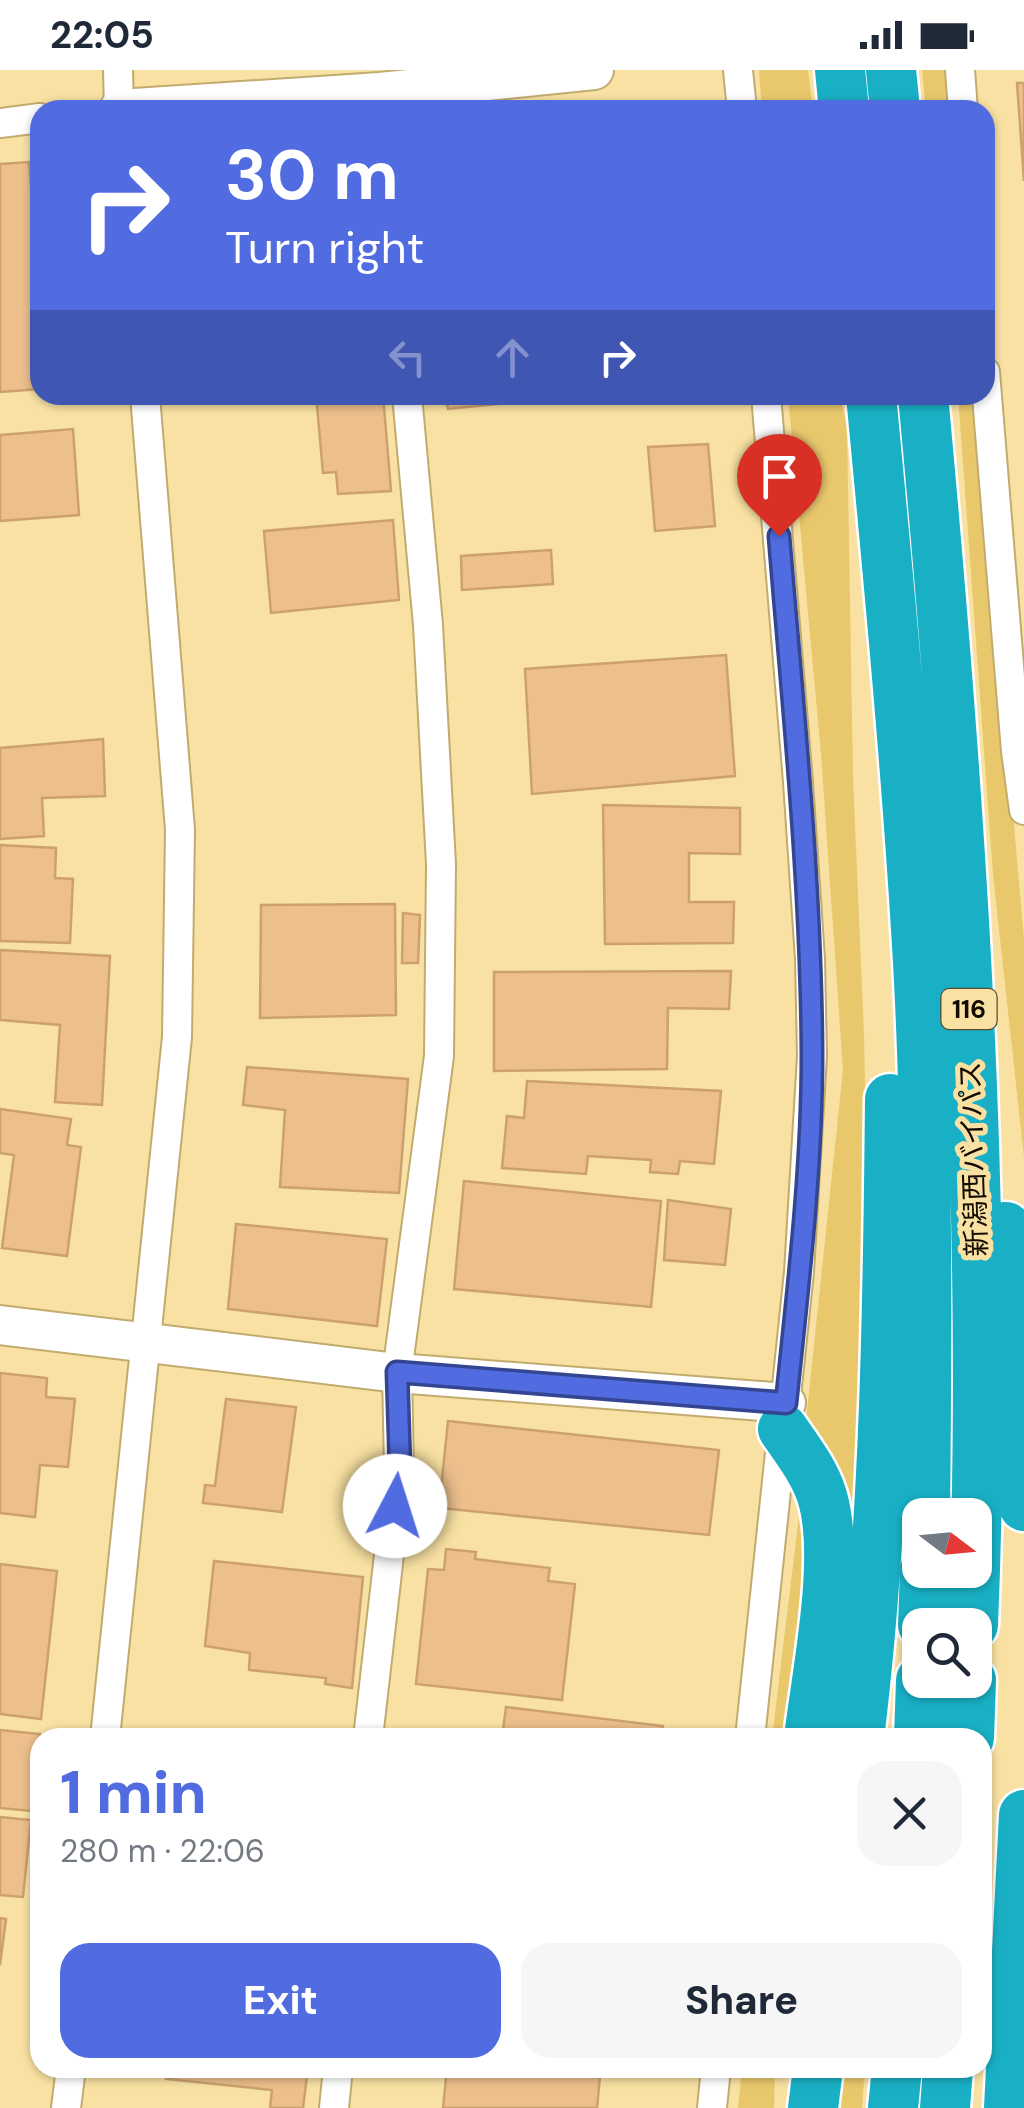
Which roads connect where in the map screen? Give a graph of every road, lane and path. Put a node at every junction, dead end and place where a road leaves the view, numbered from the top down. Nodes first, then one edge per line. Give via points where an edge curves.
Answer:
1 (118, 70) edge
2 (594, 70) edge
3 (738, 70) edge
4 (840, 70) edge
5 (892, 70) edge
6 (960, 70) edge
7 (119, 100) edge
8 (387, 100) edge
9 (741, 100) edge
10 (843, 100) edge
11 (895, 100) edge
12 (963, 100) edge
13 (30, 119) edge
14 (0, 123) edge
15 (146, 405) edge
16 (408, 405) edge
17 (767, 405) edge
18 (873, 405) edge
19 (924, 405) edge
20 (988, 405) edge
21 (895, 648) junction
22 (1020, 751) edge
23 (1024, 810) edge
24 (967, 955) junction
25 (0, 1324) edge
26 (146, 1344) junction
27 (397, 1372) junction
28 (784, 1416) junction
29 (925, 1498) edge
30 (1024, 1506) edge
31 (974, 1608) edge
32 (920, 1698) edge
33 (970, 1698) edge
34 (106, 1728) edge
35 (369, 1728) edge
36 (751, 1728) edge
37 (810, 1728) edge
38 (860, 1728) edge
39 (919, 1728) edge
40 (969, 1728) edge
41 (1024, 1816) edge
42 (69, 2078) edge
43 (337, 2078) edge
44 (715, 2078) edge
45 (784, 2078) edge
46 (817, 2078) edge
47 (895, 2078) edge
48 (947, 2078) edge
49 (66, 2108) edge
50 (334, 2108) edge
51 (712, 2108) edge
52 (783, 2108) edge
53 (813, 2108) edge
54 (893, 2108) edge
55 (945, 2108) edge
56 (1010, 2108) edge

1 - 7 street
2 - 8 street
3 - 9 street
4 - 10 highway
5 - 11 highway
6 - 12 street
13 - 14 street
15 - 26 street via 180,830 177,1036
16 - 27 street via 441,864 439,1056
17 - 28 street via 798,782 812,1056
18 - 21 highway, 新潟西バイパス / 116
19 - 24 highway, 新潟西バイパス / 116
20 - 22 street
21 - 29 highway, 新潟西バイパス / 116 via 918,964
21 - 38 highway via 887,1368
22 - 23 street
24 - 30 highway via 1004,1198
24 - 31 highway, 新潟西バイパス / 116 via 976,1226
25 - 26 street
26 - 27 street
26 - 34 street
27 - 28 street
27 - 35 street via 400,1468
28 - 36 street
28 - 37 highway via 828,1520
32 - 39 highway
33 - 40 highway
41 - 56 highway
42 - 49 street
43 - 50 street
44 - 51 street
45 - 52 highway
46 - 53 highway
47 - 54 highway
48 - 55 highway

